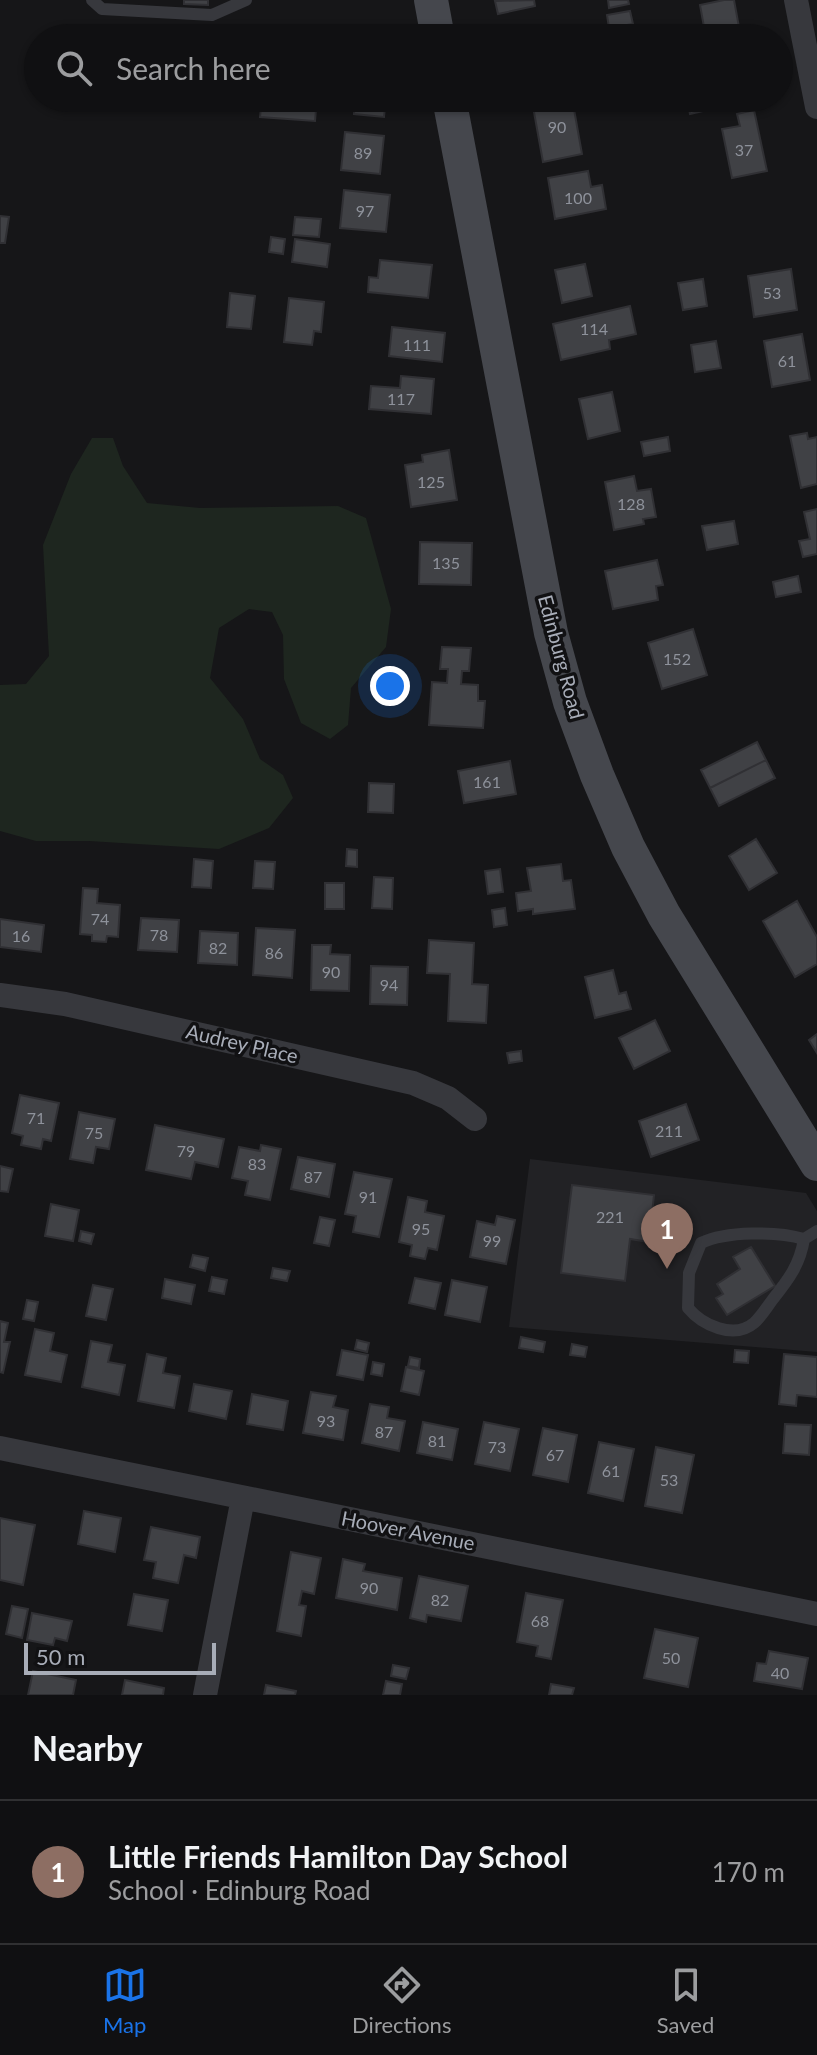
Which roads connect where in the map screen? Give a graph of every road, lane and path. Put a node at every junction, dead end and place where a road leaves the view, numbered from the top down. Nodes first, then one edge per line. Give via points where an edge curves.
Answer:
1 (92, 0) edge
2 (246, 0) edge
3 (431, 0) edge
4 (796, 0) edge
5 (435, 24) edge
6 (817, 107) edge
7 (452, 112) edge
8 (0, 995) edge
9 (475, 1119) dead end
10 (817, 1164) edge
11 (817, 1231) edge
12 (804, 1239) junction
13 (0, 1448) edge
14 (243, 1498) junction
15 (817, 1614) edge
16 (205, 1695) edge

1 - 2 lane via 102,9 212,15
3 - 5 main road
4 - 6 street
7 - 10 main road, Edinburg Road via 551,633 570,702 628,847 664,915
8 - 9 street, Audrey Place via 65,1004 413,1083 448,1098
11 - 12 lane
12 - 12 lane via 737,1235 701,1243 689,1273 688,1308 718,1329 745,1329 793,1274
13 - 14 street, Hoover Avenue
14 - 15 street, Hoover Avenue
14 - 16 street

